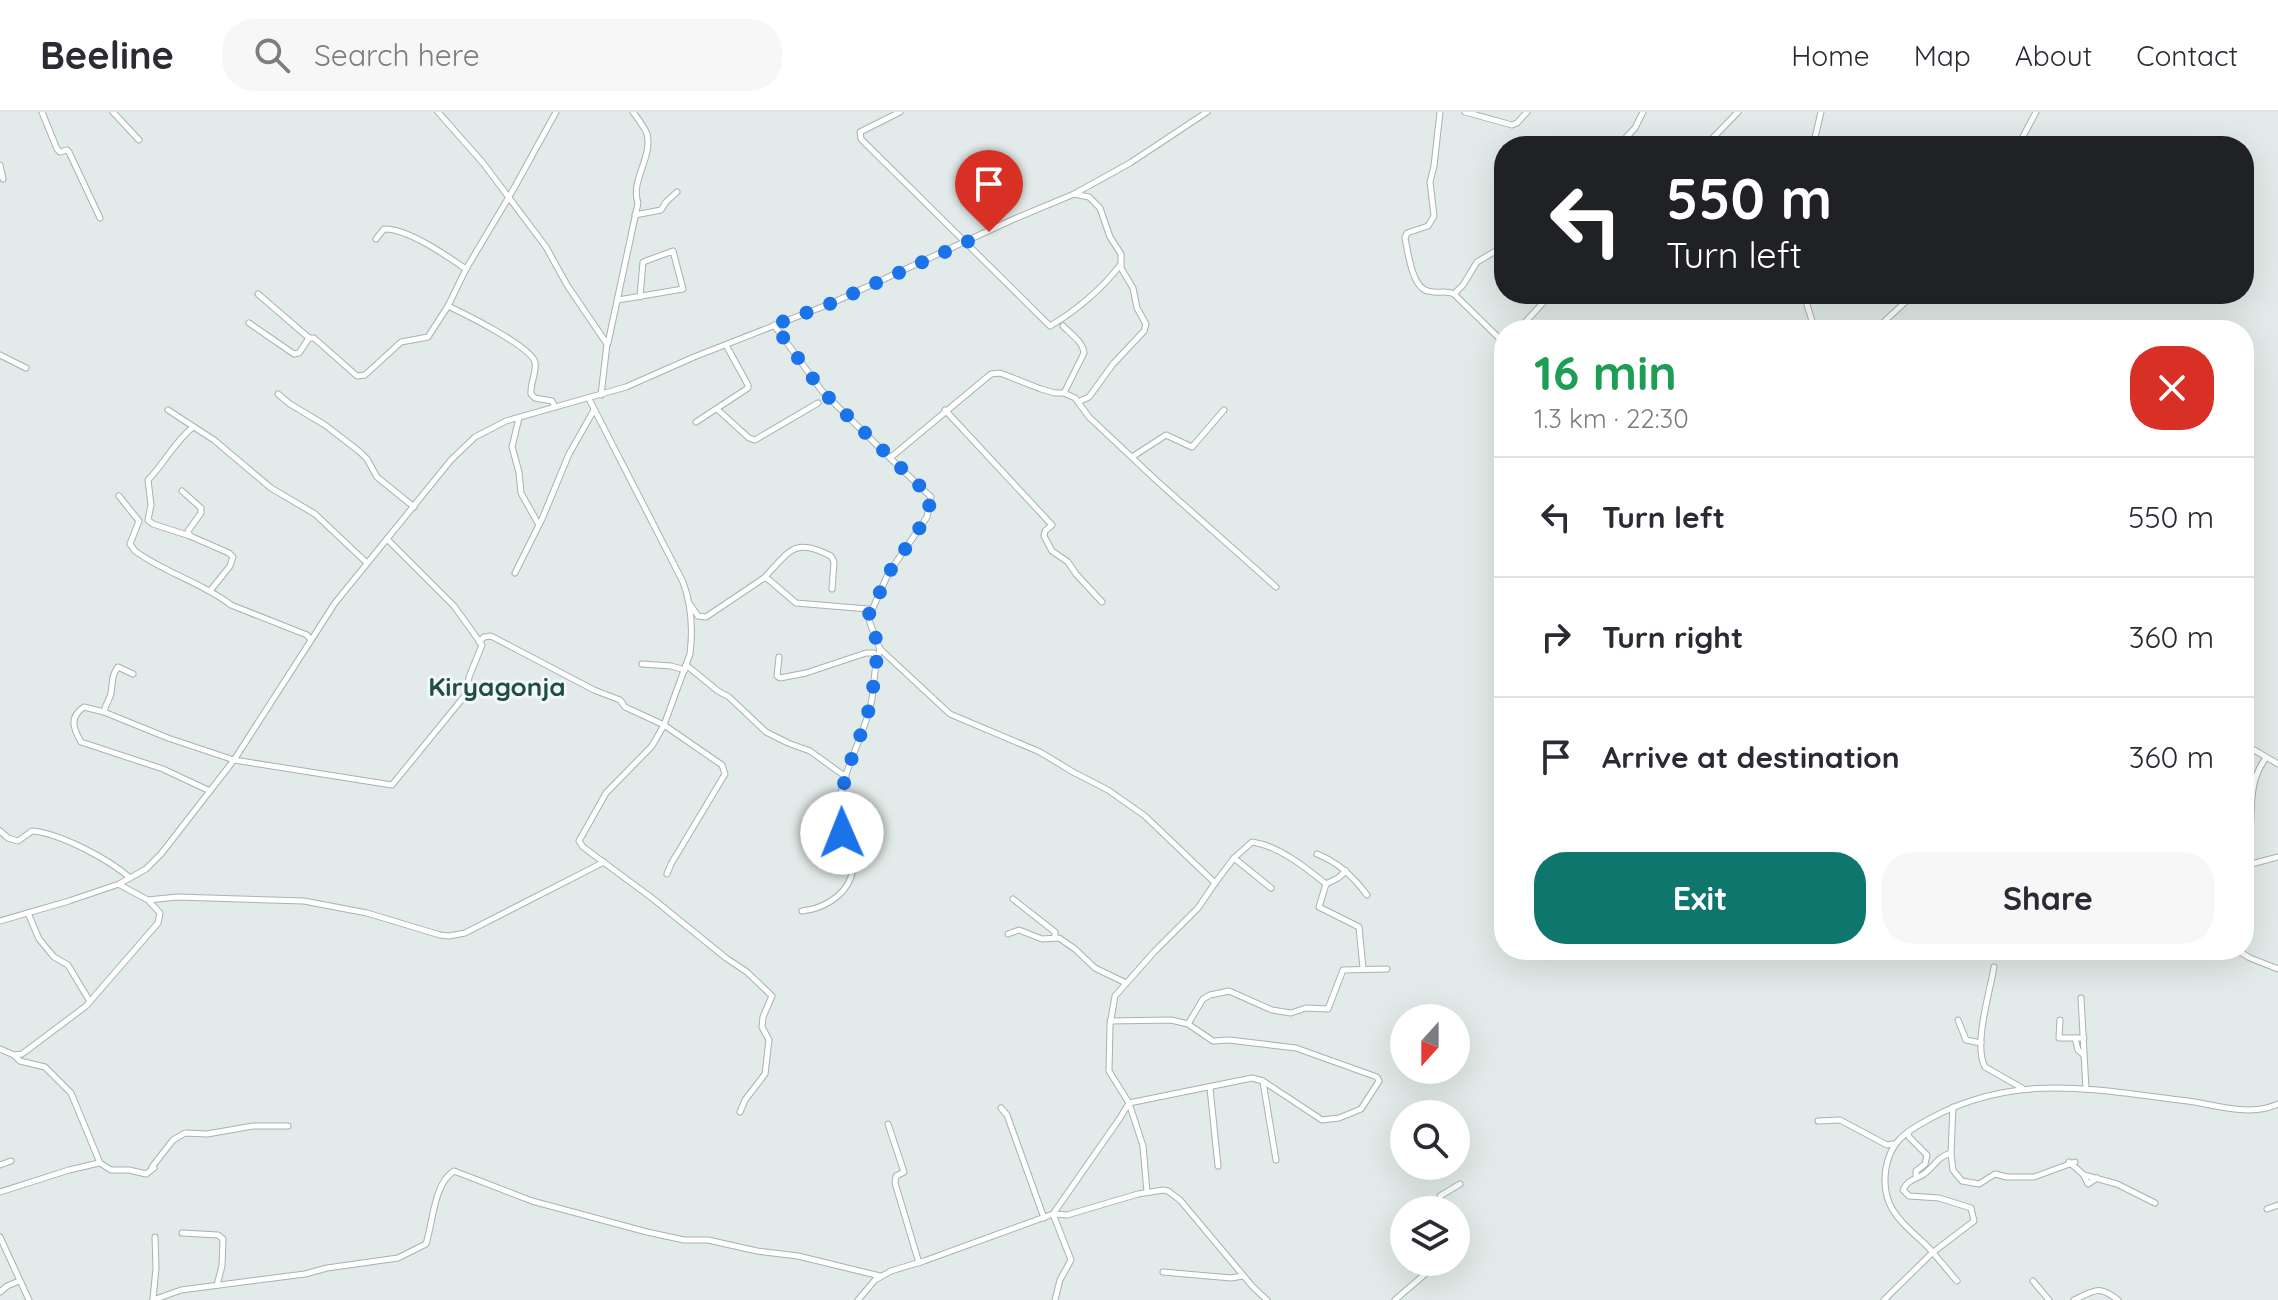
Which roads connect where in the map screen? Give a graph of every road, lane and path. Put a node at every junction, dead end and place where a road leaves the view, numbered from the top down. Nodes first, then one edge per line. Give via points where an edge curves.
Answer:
1 (42, 112) edge
2 (113, 112) edge
3 (438, 112) edge
4 (556, 112) edge
5 (633, 112) edge
6 (900, 112) edge
7 (1207, 112) edge
8 (1440, 112) edge
9 (1465, 112) edge
10 (1527, 112) edge
11 (1643, 112) edge
12 (1738, 112) edge
13 (1821, 112) edge
14 (2036, 112) edge
15 (1627, 136) edge
16 (1715, 136) edge
17 (1815, 136) edge
18 (2023, 136) edge
19 (139, 140) dead end
20 (0, 165) edge
21 (3, 179) dead end
22 (677, 192) dead end
23 (1074, 194) junction
24 (509, 197) junction
25 (635, 215) junction
26 (100, 218) dead end
27 (376, 239) dead end
28 (965, 244) junction
29 (1494, 252) edge
30 (1121, 264) junction
31 (466, 269) junction
32 (258, 294) dead end
33 (1454, 294) junction
34 (640, 297) junction
35 (618, 300) junction
36 (1542, 304) edge
37 (1903, 304) edge
38 (448, 306) junction
39 (1527, 320) edge
40 (1886, 320) edge
41 (249, 323) dead end
42 (774, 325) junction
43 (1063, 326) dead end
44 (1494, 333) edge
45 (309, 338) junction
46 (607, 344) junction
47 (726, 345) junction
48 (0, 355) edge
49 (26, 368) dead end
50 (1064, 393) junction
51 (278, 394) dead end
52 (601, 395) junction
53 (589, 399) junction
54 (1078, 402) junction
55 (818, 403) dead end
56 (555, 407) junction
57 (594, 409) junction
58 (717, 409) junction
59 (168, 410) dead end
60 (945, 410) junction
61 (1224, 410) dead end
62 (519, 417) junction
63 (696, 422) dead end
64 (193, 427) junction
65 (1132, 457) junction
66 (890, 458) junction
67 (182, 491) dead end
68 (119, 496) dead end
69 (414, 507) junction
70 (539, 525) junction
71 (190, 536) junction
72 (387, 539) junction
73 (367, 563) junction
74 (515, 573) dead end
75 (764, 578) junction
76 (1276, 587) dead end
77 (832, 589) dead end
78 (210, 591) junction
79 (1102, 602) dead end
80 (689, 603) junction
81 (869, 611) junction
82 (311, 640) junction
83 (479, 642) junction
84 (880, 649) junction
85 (779, 657) dead end
86 (876, 661) junction
87 (642, 664) dead end
88 (685, 667) junction
89 (133, 674) dead end
90 (104, 712) junction
91 (664, 725) junction
92 (2254, 750) edge
93 (2266, 758) junction
94 (234, 760) junction
95 (2278, 764) edge
96 (846, 777) junction
97 (2254, 782) edge
98 (210, 791) junction
99 (0, 831) edge
100 (1317, 854) dead end
101 (2278, 857) edge
102 (1234, 858) junction
103 (2254, 861) edge
104 (604, 862) junction
105 (1346, 871) junction
106 (667, 874) dead end
107 (130, 878) junction
108 (1215, 883) junction
109 (119, 884) junction
110 (1326, 884) junction
111 (1271, 888) dead end
112 (1367, 895) dead end
113 (1013, 899) dead end
114 (148, 900) junction
115 (802, 911) dead end
116 (28, 913) junction
117 (0, 921) edge
118 (1008, 934) dead end
119 (1054, 938) junction
120 (2254, 960) edge
121 (1994, 967) dead end
122 (1363, 968) junction
123 (1387, 969) dead end
124 (2278, 969) edge
125 (1126, 983) junction
126 (2081, 998) dead end
127 (89, 1000) junction
128 (1958, 1020) dead end
129 (2060, 1020) dead end
130 (1110, 1021) junction
131 (1188, 1024) junction
132 (2075, 1038) junction
133 (2084, 1038) junction
134 (1981, 1043) junction
135 (0, 1049) edge
136 (14, 1055) junction
137 (2085, 1055) junction
138 (1263, 1081) junction
139 (1210, 1088) junction
140 (2023, 1088) junction
141 (2086, 1089) junction
142 (1129, 1103) junction
143 (2278, 1104) edge
144 (1953, 1107) junction
145 (1001, 1108) dead end
146 (740, 1112) dead end
147 (1818, 1121) dead end
148 (888, 1124) dead end
149 (288, 1126) dead end
150 (1908, 1132) junction
151 (1894, 1143) junction
152 (1951, 1153) junction
153 (1276, 1160) dead end
154 (11, 1161) dead end
155 (100, 1163) junction
156 (0, 1165) edge
157 (1218, 1166) dead end
158 (154, 1168) dead end
159 (146, 1174) junction
160 (2084, 1175) junction
161 (1916, 1176) junction
162 (2097, 1178) junction
163 (1460, 1184) dead end
164 (0, 1192) edge
165 (1147, 1192) junction
166 (1440, 1196) edge
167 (2155, 1203) dead end
168 (2278, 1205) edge
169 (2267, 1209) dead end
170 (1053, 1214) junction
171 (1044, 1218) junction
172 (182, 1233) dead end
173 (0, 1237) edge
174 (155, 1237) dead end
175 (1932, 1253) junction
176 (919, 1263) junction
177 (1163, 1272) dead end
178 (880, 1276) junction
179 (1243, 1276) junction
180 (1423, 1276) edge
181 (19, 1281) junction
182 (1957, 1281) dead end
183 (2033, 1281) dead end
184 (217, 1285) junction
185 (0, 1292) edge
186 (29, 1300) edge
187 (153, 1300) edge
188 (858, 1300) edge
189 (1055, 1300) edge
190 (1267, 1300) edge
191 (1395, 1300) edge
192 (1884, 1300) edge
193 (2049, 1300) edge
194 (2074, 1300) edge
195 (2118, 1300) edge

1 - 26 street via 57,149 69,152
2 - 19 street
3 - 24 street
4 - 24 street
5 - 25 street via 648,140
6 - 28 street via 859,135
7 - 23 street
8 - 33 street via 1430,182 1434,216 1428,226 1405,238 1417,285
9 - 10 street via 1512,125
11 - 15 street
12 - 16 street
13 - 17 street
14 - 18 street
20 - 21 street
22 - 25 street via 661,210
23 - 28 street
23 - 30 street via 1089,197 1100,208
24 - 31 street
24 - 46 street
25 - 35 street
27 - 31 street via 391,229
28 - 30 street via 1050,326
28 - 42 street
29 - 33 street via 1477,262
30 - 54 street via 1146,324 1089,397
31 - 38 street
32 - 45 street
33 - 44 street
34 - 34 street via 683,288 673,251 643,262
34 - 35 street
35 - 46 street
36 - 39 street
37 - 40 street
38 - 45 street via 428,337 401,342 362,376
38 - 56 street via 530,355 535,366 531,394
41 - 45 street via 294,354
42 - 47 street
42 - 66 street via 822,391
43 - 50 street via 1084,353
46 - 52 street
47 - 52 street
47 - 58 street via 748,385
48 - 49 street
50 - 54 street
50 - 60 street via 996,372
51 - 69 street via 360,452 377,477
52 - 53 street
53 - 56 street
53 - 57 street
54 - 65 street
55 - 58 street via 755,440
56 - 62 street
57 - 70 street
57 - 80 street
58 - 63 street
59 - 64 street
60 - 66 street
60 - 79 street via 1052,525 1044,536 1052,551
61 - 65 street via 1192,447 1166,435
62 - 69 street via 463,447
62 - 70 street via 512,447 521,493
64 - 71 street via 148,480 148,520
64 - 73 street via 271,488 315,514
65 - 76 street
66 - 81 street via 931,497 927,517
67 - 71 street via 201,508
68 - 78 street via 139,521 132,549
69 - 72 street
70 - 74 street
71 - 78 street via 233,557
72 - 73 street
72 - 83 street via 454,606
73 - 82 street
75 - 77 street via 790,551 806,547 831,556
75 - 80 street via 706,617 698,616
75 - 81 street via 796,603
78 - 82 street
80 - 88 street via 691,644
81 - 84 street
82 - 94 street
83 - 91 street via 491,636
83 - 94 street via 467,693 392,785
84 - 86 street
84 - 108 street via 950,714 1040,752 1130,805
85 - 86 street via 780,678 866,653 874,653
86 - 96 street via 871,703
87 - 88 street
88 - 91 street
88 - 96 street via 729,697 766,732 810,751
89 - 90 street via 118,667 114,671
90 - 94 street
90 - 98 street via 84,707 75,714 81,742
91 - 104 street via 652,746 606,793 580,837 580,843
91 - 106 street via 726,771
92 - 93 street
93 - 95 street
93 - 97 street
94 - 98 street
96 - 115 street via 839,817 852,876 832,900
98 - 107 street via 161,854
99 - 107 street via 18,841 32,831 60,837
100 - 105 street
101 - 103 street
102 - 108 street
102 - 110 street via 1252,842 1261,843
102 - 111 street
104 - 114 street via 465,933 449,936 304,901
104 - 146 street via 772,996 762,1027 769,1040 765,1074
105 - 110 street
105 - 112 street
107 - 109 street
108 - 125 street
109 - 114 street
109 - 116 street
110 - 122 street via 1319,907 1359,927
113 - 119 street via 1055,932
114 - 127 street via 160,913 158,923
116 - 117 street
116 - 127 street via 39,939 68,965
118 - 119 street via 1019,930
119 - 125 street
120 - 124 street
121 - 134 street
122 - 123 street
122 - 131 street via 1343,970 1328,1009 1272,1010 1229,991 1203,999
125 - 130 street via 1115,996
126 - 133 street
127 - 136 street
128 - 134 street via 1966,1040
129 - 132 street via 2059,1038
130 - 131 street
130 - 142 street via 1109,1071
131 - 138 street via 1213,1041 1296,1048 1379,1081 1361,1109 1322,1120
132 - 133 street
132 - 137 street
133 - 137 street
134 - 140 street via 1985,1067
135 - 136 street
136 - 155 street via 45,1067 71,1093
137 - 141 street
138 - 139 street via 1252,1078
138 - 153 street
139 - 142 street
139 - 157 street
140 - 141 street
140 - 144 street
141 - 143 street via 2243,1109
142 - 165 street via 1143,1146
142 - 170 street
144 - 150 street
144 - 152 street
145 - 171 street
147 - 151 street via 1840,1120 1887,1145
148 - 176 street via 904,1172 895,1183
149 - 159 street via 185,1133
150 - 151 street
150 - 161 street via 1927,1155
151 - 175 street via 1884,1191 1904,1227
152 - 160 street via 1953,1170 1969,1184 1995,1174 2034,1177 2072,1162
152 - 161 street
154 - 156 street
155 - 159 street via 111,1170
155 - 164 street
158 - 159 street
160 - 162 street
160 - 162 street via 2084,1185
161 - 175 street via 1904,1193 1939,1198 1971,1208 1973,1214 1974,1221
162 - 167 street
163 - 166 street
165 - 170 street via 1067,1215
165 - 179 street via 1163,1190 1180,1200
168 - 169 street
170 - 171 street
170 - 189 street via 1071,1260
171 - 176 street
172 - 184 street via 223,1239
173 - 181 street
174 - 187 street
175 - 182 street
175 - 192 street
176 - 178 street
177 - 179 street
178 - 184 street via 793,1255 647,1232 532,1201 454,1171 441,1184 426,1244 398,1258
178 - 188 street
179 - 190 street
180 - 191 street
181 - 185 street
181 - 186 street
183 - 193 street
184 - 187 street
194 - 195 street via 2099,1290

